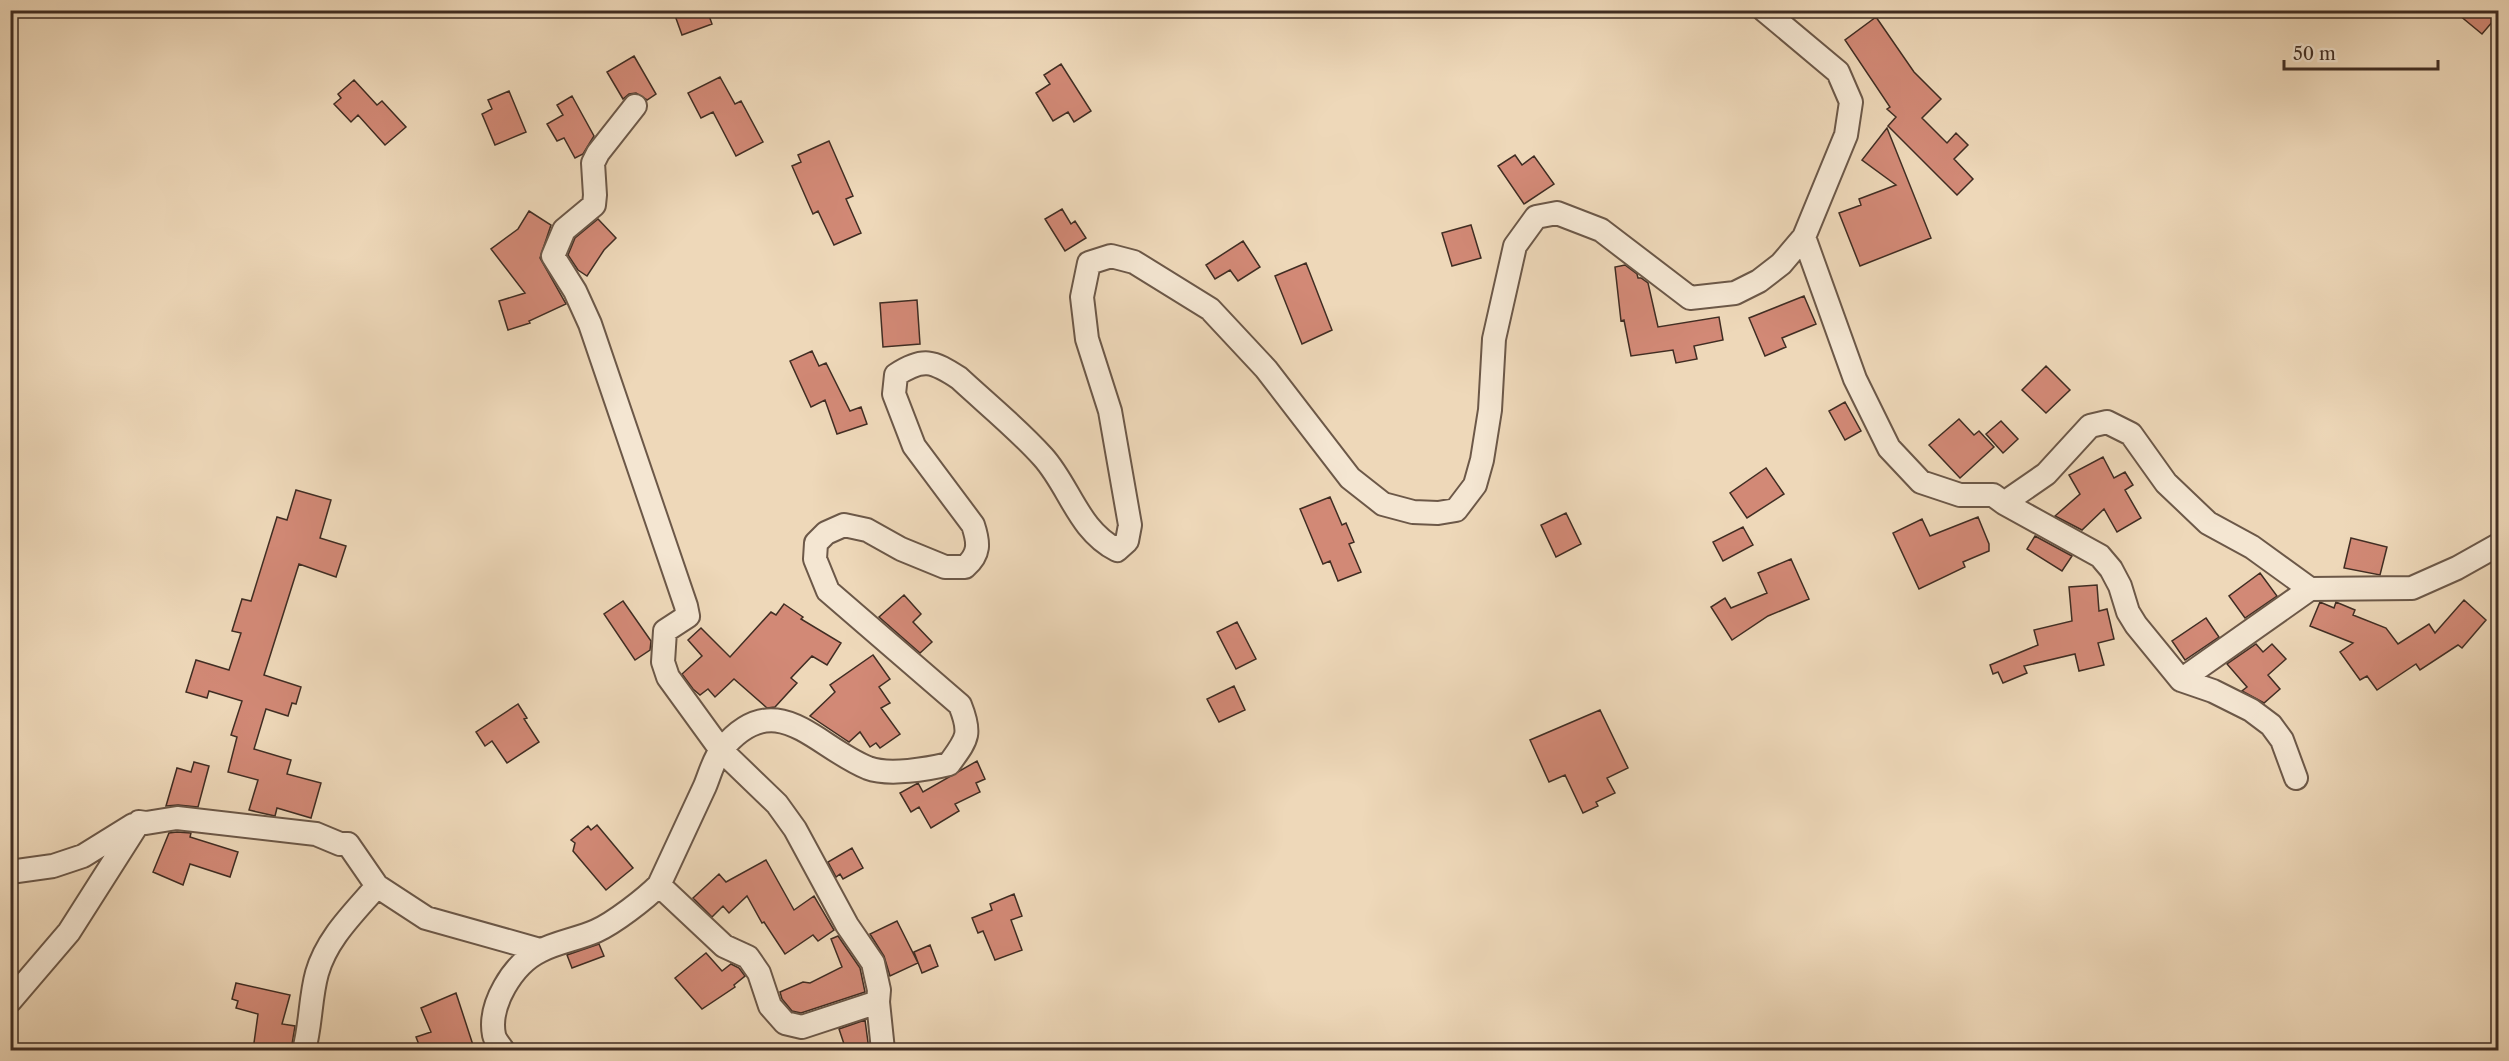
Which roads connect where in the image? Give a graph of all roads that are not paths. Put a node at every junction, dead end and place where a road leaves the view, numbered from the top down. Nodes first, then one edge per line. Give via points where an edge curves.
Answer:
1 (1764, 10) edge
2 (635, 106) dead end
3 (1804, 237) junction
4 (2004, 503) junction
5 (2499, 545) edge
6 (2310, 590) junction
7 (2181, 680) junction
8 (721, 750) junction
9 (2296, 778) dead end
10 (139, 822) junction
11 (10, 872) edge
12 (659, 885) junction
13 (377, 886) junction
14 (540, 950) junction
15 (10, 1002) edge
16 (878, 1002) junction
17 (304, 1050) edge
18 (503, 1050) edge
19 (883, 1050) edge

1 - 3 street via 1838,72 1851,102 1846,135
2 - 8 street via 593,163 594,205 564,230 553,256 590,324 686,606 688,616 665,631 663,662 668,676
3 - 4 street via 1855,380 1889,448 1921,482 1960,495 1993,495
3 - 8 street via 1781,264 1759,281 1735,293 1690,298 1601,230 1557,213 1536,217 1515,246 1494,339 1490,410 1475,485 1456,510 1438,513 1413,512 1383,504 1350,478 1266,369 1210,309 1134,262 1111,256 1089,263 1082,297 1087,339 1110,411 1130,525 1127,541 1117,550 1084,523 1045,459 959,378 927,362 912,364 896,375 894,394 914,446 973,525 978,550 965,567 945,567 867,530 844,525 826,533 816,543 814,559 828,591 960,705 966,721 966,740 949,764 926,769 869,769 789,723 768,718 747,726
4 - 6 street via 2046,474 2090,426 2107,423 2131,434 2166,483 2208,523 2252,547
4 - 7 street via 2100,556 2120,586 2136,626
5 - 6 street via 2412,588
6 - 7 street
7 - 9 street via 2213,691 2271,725 2282,740
8 - 12 street
8 - 16 street via 777,804 795,830 847,925 873,963
10 - 11 street via 83,855 53,866
10 - 13 street via 177,818 316,834 348,844
10 - 15 street via 69,932
12 - 14 street via 598,930
12 - 16 street via 724,946 748,957 759,973 771,1006 785,1023 802,1027
13 - 14 street via 426,918
13 - 17 street via 332,939 323,956
14 - 18 street via 524,961 494,1010 494,1036
16 - 19 street

